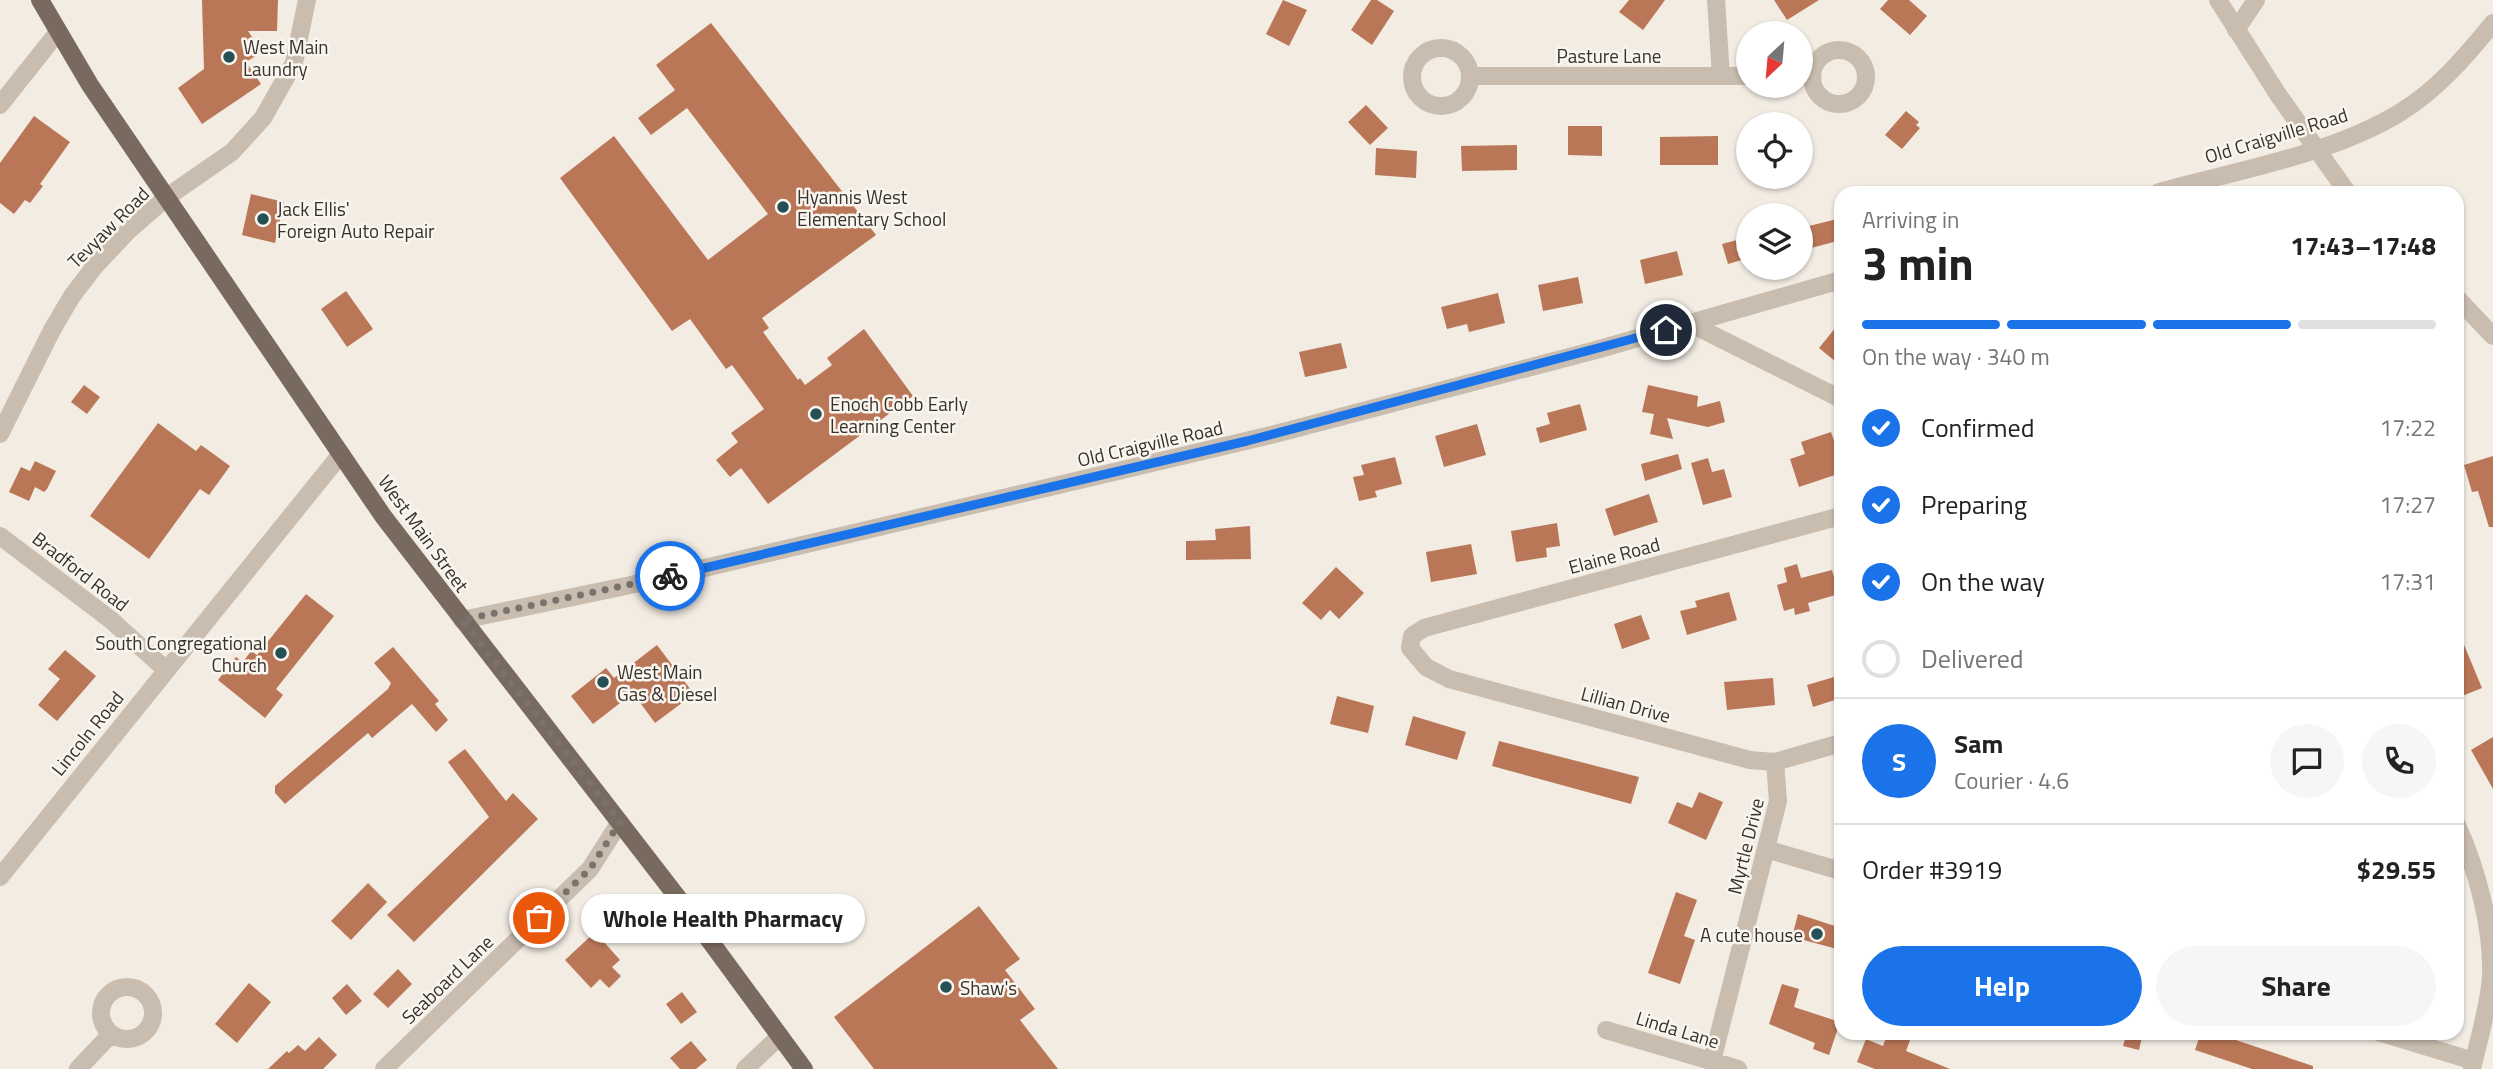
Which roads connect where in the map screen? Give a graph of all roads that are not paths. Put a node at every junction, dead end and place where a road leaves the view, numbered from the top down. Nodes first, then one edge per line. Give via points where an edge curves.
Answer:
1 (40, 0) edge
2 (307, 0) edge
3 (1716, 0) edge
4 (2218, 0) edge
5 (2256, 0) edge
6 (2236, 30) junction
7 (58, 32) junction
8 (2489, 34) edge
9 (1470, 76) dead end
10 (1721, 76) junction
11 (1736, 76) edge
12 (0, 105) edge
13 (2316, 148) junction
14 (2180, 186) edge
15 (2343, 186) edge
16 (167, 197) junction
17 (1834, 282) edge
18 (2464, 305) edge
19 (1689, 323) junction
20 (2493, 336) edge
21 (1834, 396) edge
22 (0, 434) edge
23 (341, 453) junction
24 (1834, 518) edge
25 (0, 536) edge
26 (462, 620) junction
27 (1410, 648) joint
28 (165, 669) junction
29 (1834, 745) edge
30 (1775, 762) junction
31 (620, 822) junction
32 (2464, 841) edge
33 (1766, 849) junction
34 (1834, 869) edge
35 (0, 877) edge
36 (1606, 1030) dead end
37 (111, 1034) dead end
38 (780, 1036) junction
39 (2401, 1040) edge
40 (1712, 1061) junction
41 (2473, 1065) edge
42 (78, 1069) edge
43 (384, 1069) edge
44 (745, 1069) edge
45 (804, 1069) edge
46 (1738, 1069) edge

1 - 7 main road, West Main Street
2 - 16 street, Tevyaw Road via 293,63 263,118 232,152
3 - 10 street
4 - 6 street
5 - 6 street
6 - 13 street
7 - 12 street
7 - 16 main road, West Main Street
8 - 13 street, Old Craigville Road via 2402,111
9 - 10 street, Pasture Lane
10 - 11 street, Pasture Lane
13 - 14 street, Old Craigville Road
13 - 15 street
16 - 22 street, Tevyaw Road via 128,231 72,296
16 - 23 main road, West Main Street
17 - 19 street, Old Craigville Road
18 - 20 street
19 - 21 street
19 - 26 street, Old Craigville Road via 1113,474
23 - 26 main road, West Main Street
23 - 28 street, Lincoln Road
24 - 27 street, Elaine Road via 1424,628 1412,636
25 - 28 street, Bradford Road via 111,620
26 - 31 main road, West Main Street
27 - 30 street, Lillian Drive via 1426,667 1449,679 1751,760
28 - 35 street, Lincoln Road
29 - 30 street, Lillian Drive
30 - 33 street, Myrtle Drive via 1780,791
31 - 38 main road, West Main Street
31 - 43 street, Seaboard Lane via 590,869
32 - 41 street via 2491,951 2487,1004
33 - 34 street
33 - 40 street, Myrtle Drive
36 - 40 street, Linda Lane
37 - 42 street
38 - 44 street
38 - 45 main road, West Main Street
39 - 41 street
40 - 46 street, Linda Lane

